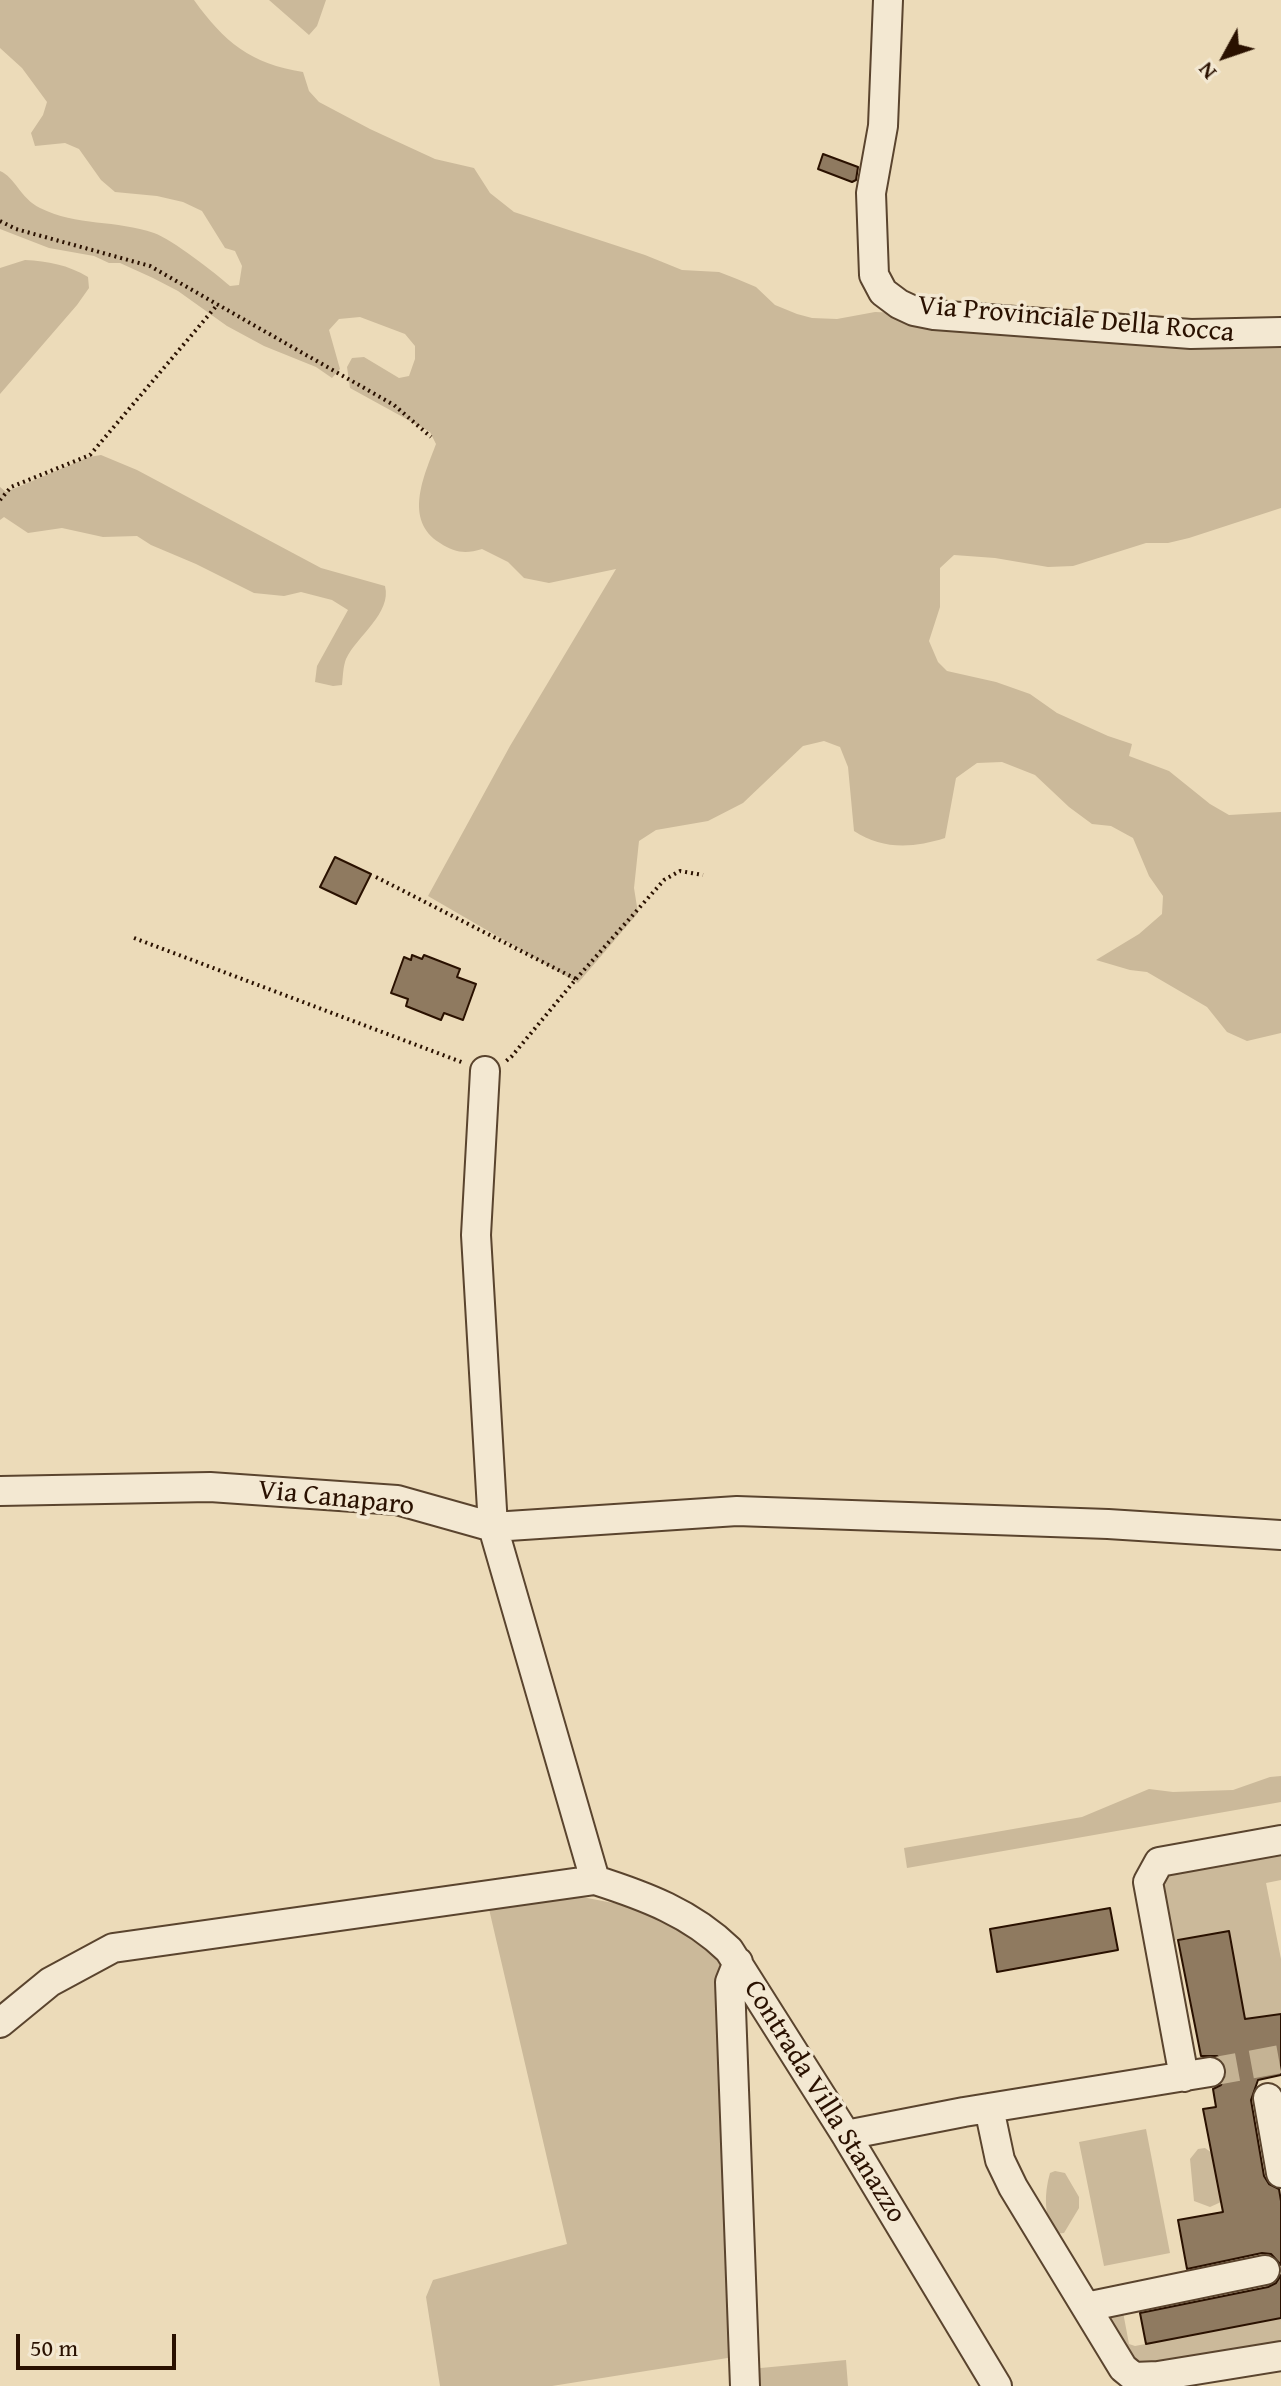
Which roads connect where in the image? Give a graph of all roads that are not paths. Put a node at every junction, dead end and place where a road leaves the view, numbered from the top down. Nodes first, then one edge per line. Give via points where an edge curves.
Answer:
1 (888, 0) edge
2 (1281, 332) edge
3 (485, 1071) road end
4 (0, 1491) edge
5 (493, 1527) junction
6 (1281, 1535) edge
7 (1281, 1840) edge
8 (595, 1880) junction
9 (738, 1962) junction
10 (0, 2023) edge
11 (1268, 2098) dead end
12 (989, 2108) junction
13 (846, 2135) junction
14 (1281, 2173) edge
15 (1265, 2270) dead end
16 (1086, 2307) junction
17 (1281, 2356) edge
18 (745, 2386) edge
19 (997, 2386) edge

1 - 2 street, Via Provinciale Della Rocca via 883,126 871,220 874,275 883,292 914,311 934,315 1191,334
3 - 5 street via 476,1235
4 - 5 street, Via Canaparo via 210,1487 397,1500
5 - 6 street, Via Canaparo via 737,1511
5 - 8 street
7 - 12 street via 1159,1862 1148,1882 1197,2075
8 - 9 street, Contrada Villa Stanazzo via 680,1913 708,1930
8 - 10 street via 113,1948 50,1982
9 - 13 street, Contrada Villa Stanazzo
9 - 18 street via 730,1982
11 - 14 street
12 - 13 street
12 - 16 street via 1000,2160 1013,2187
13 - 19 street, Contrada Villa Stanazzo
15 - 16 street
16 - 17 street via 1134,2377

